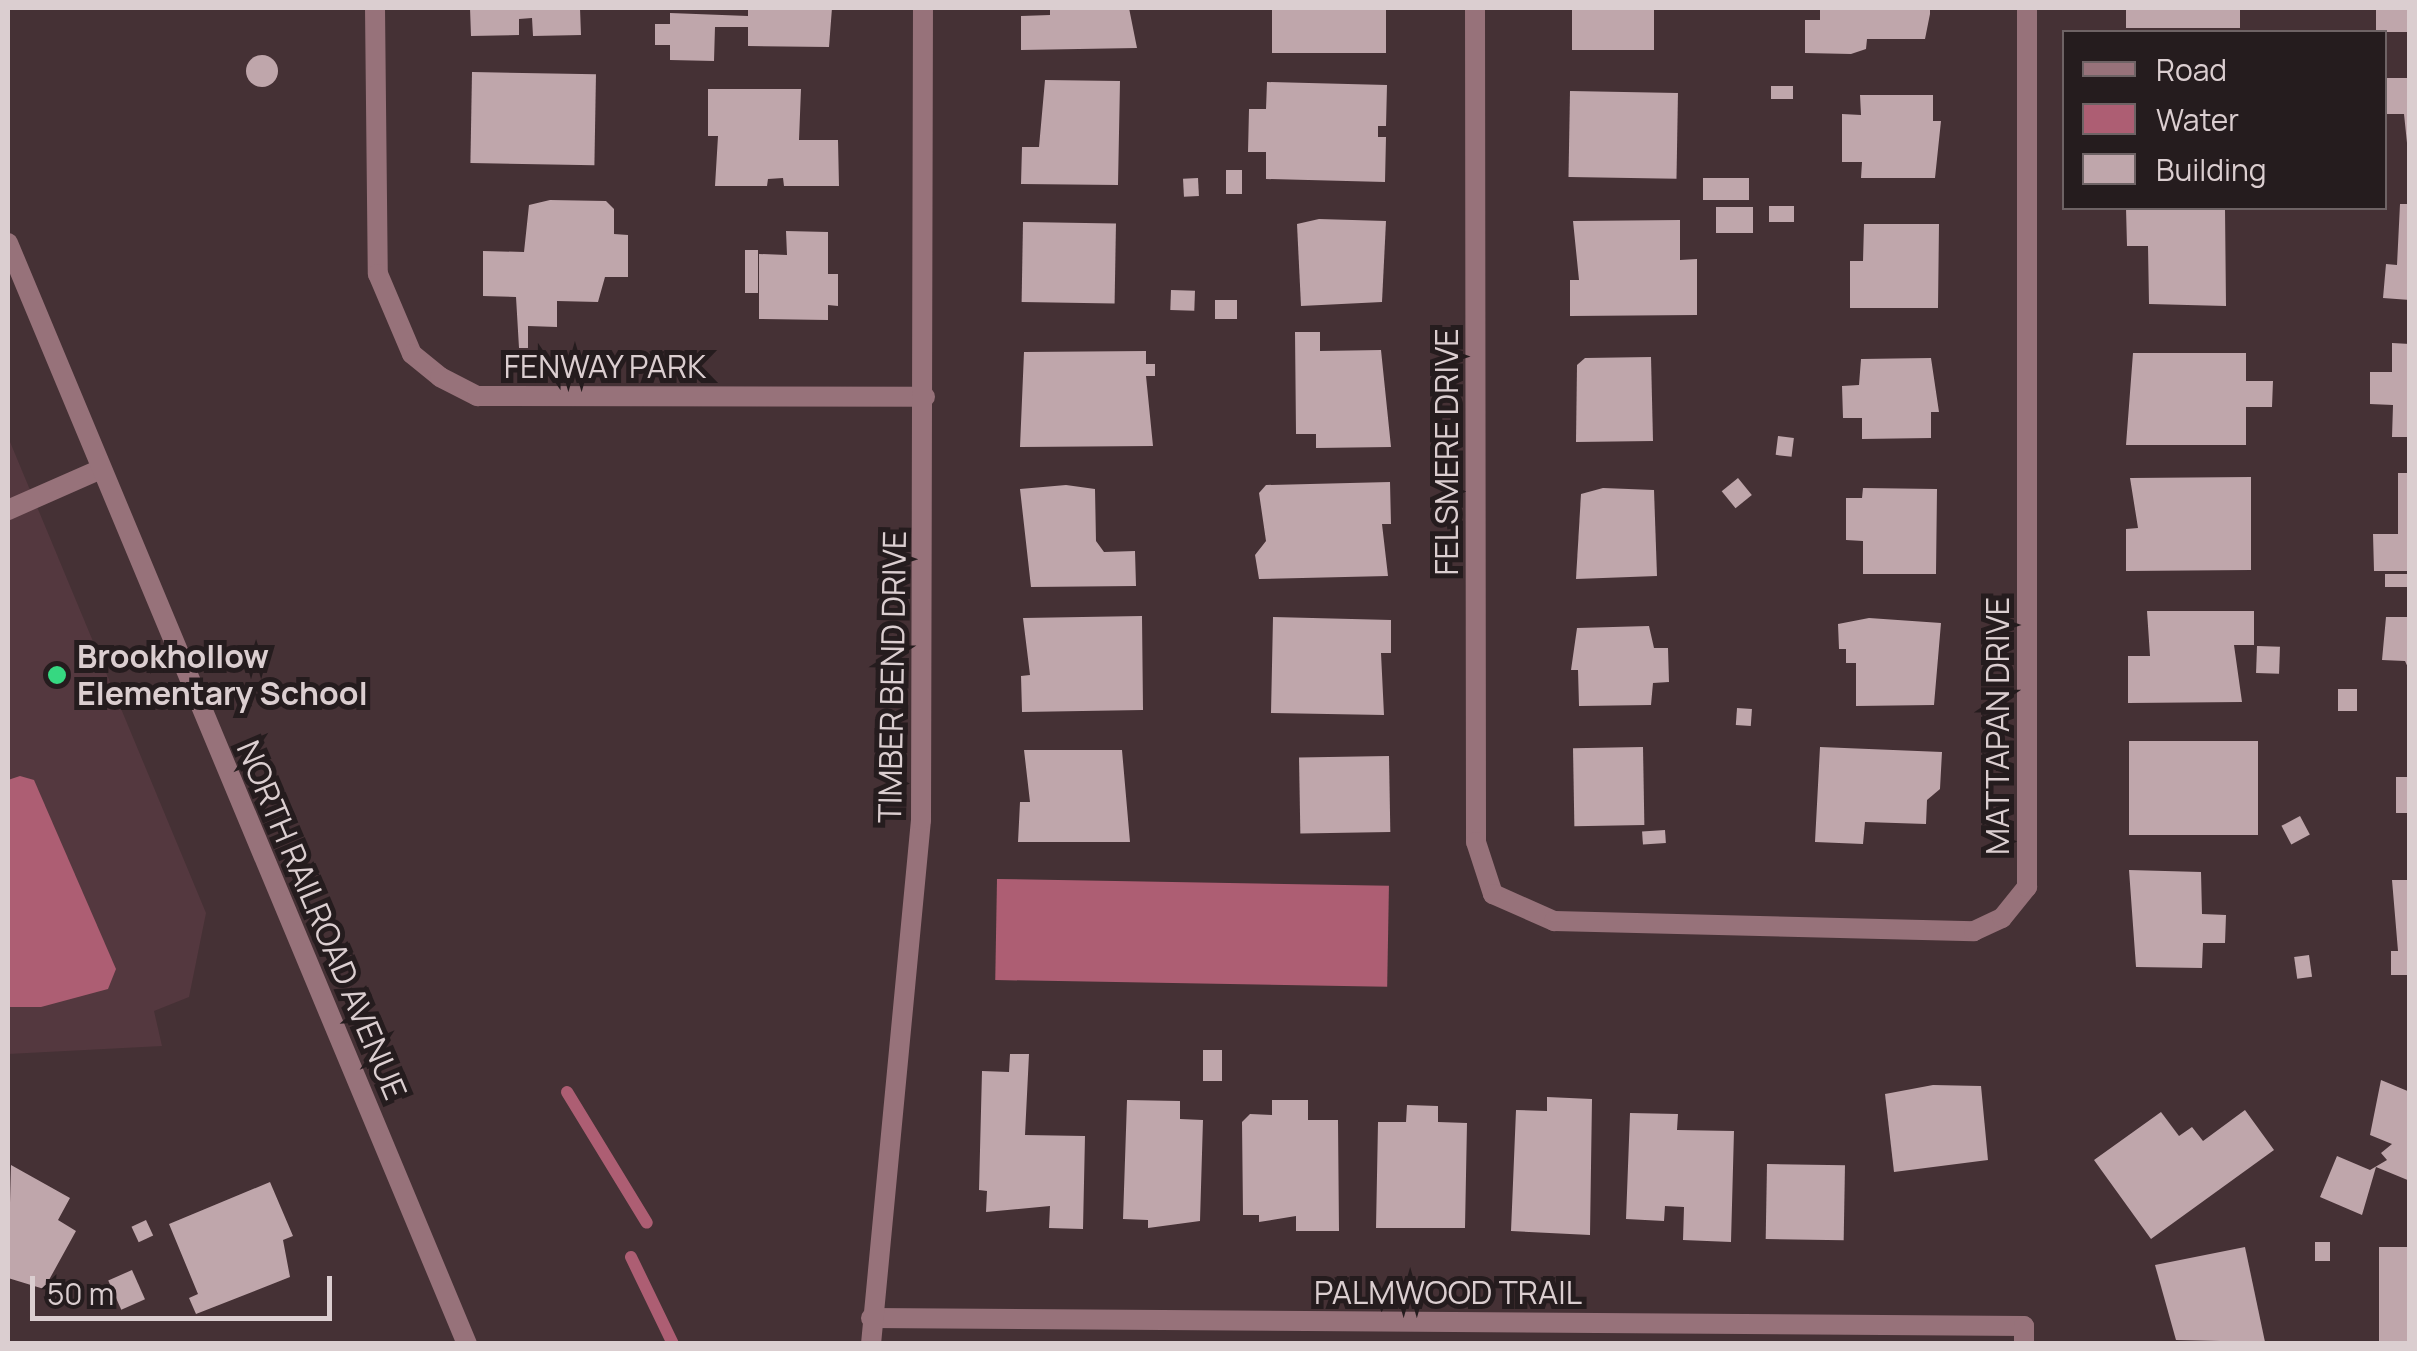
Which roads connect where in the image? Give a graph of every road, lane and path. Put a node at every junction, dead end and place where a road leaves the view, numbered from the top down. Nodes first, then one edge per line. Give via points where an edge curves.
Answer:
1 (376, 8) edge
2 (924, 8) edge
3 (1475, 8) edge
4 (2028, 8) edge
5 (8, 244) edge
6 (924, 397) junction
7 (101, 470) junction
8 (8, 510) edge
9 (1494, 894) joint
10 (871, 1318) junction
11 (2024, 1335) edge
12 (467, 1344) edge
13 (870, 1344) edge

1 - 6 street, FENWAY PARK via 378,274 412,354 440,377 477,396
2 - 6 street, TIMBER BEND DRIVE
3 - 9 street, FELSMERE DRIVE via 1476,842
4 - 9 street, MATTAPAN DRIVE via 2027,887 2002,918 1974,931 1554,921
5 - 7 street, NORTH RAILROAD AVENUE
6 - 10 street, TIMBER BEND DRIVE via 914,952
7 - 8 street
7 - 12 street, NORTH RAILROAD AVENUE
10 - 11 street, PALMWOOD TRAIL
10 - 13 street, TIMBER BEND DRIVE

